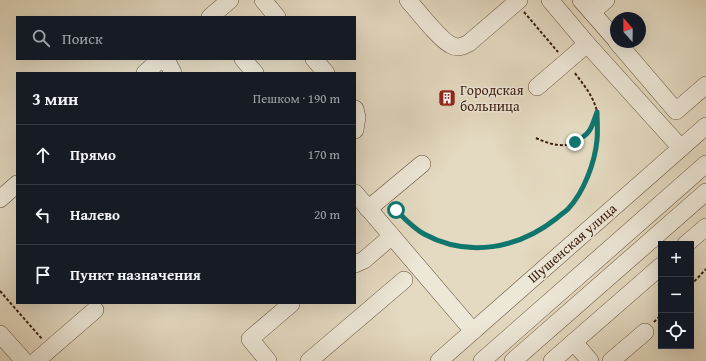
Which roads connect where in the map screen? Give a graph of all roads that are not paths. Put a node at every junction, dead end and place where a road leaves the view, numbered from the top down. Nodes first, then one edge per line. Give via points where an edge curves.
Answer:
1 (230, 0) edge
2 (263, 0) edge
3 (408, 0) edge
4 (550, 0) edge
5 (606, 0) edge
6 (518, 1) edge
7 (586, 6) edge
8 (211, 16) edge
9 (276, 16) edge
10 (610, 33) edge
11 (587, 44) junction
12 (623, 48) edge
13 (162, 60) edge
14 (164, 60) edge
15 (244, 60) edge
16 (315, 60) edge
17 (146, 72) edge
18 (172, 72) edge
19 (254, 72) edge
20 (325, 72) edge
21 (706, 85) edge
22 (537, 87) dead end
23 (676, 111) junction
24 (356, 113) edge
25 (356, 124) edge
26 (660, 125) junction
27 (706, 126) edge
28 (681, 148) junction
29 (422, 164) dead end
30 (706, 164) edge
31 (16, 185) edge
32 (706, 192) edge
33 (356, 194) edge
34 (0, 199) edge
35 (368, 209) junction
36 (705, 229) edge
37 (392, 236) junction
38 (690, 241) edge
39 (356, 264) edge
40 (658, 269) edge
41 (404, 280) dead end
42 (291, 304) edge
43 (95, 310) dead end
44 (473, 331) junction
45 (645, 332) dead end
46 (0, 334) edge
47 (574, 342) junction
48 (24, 361) edge
49 (36, 361) edge
50 (268, 361) edge
51 (309, 361) edge
52 (439, 361) edge
53 (482, 361) edge
54 (513, 361) edge
55 (552, 361) edge
56 (590, 361) edge
57 (611, 361) edge

1 - 8 street
2 - 9 street
3 - 6 street via 442,38 451,45 460,47 469,44
4 - 11 street
5 - 7 street
7 - 10 street
11 - 22 street
11 - 26 street
12 - 23 street
13 - 17 street
14 - 18 street
15 - 19 street
16 - 20 street
21 - 23 street
23 - 26 street
24 - 25 street
26 - 28 street
27 - 28 street, Шушенская улица
28 - 44 street, Шушенская улица
29 - 35 street
30 - 53 street, Шушенская улица
31 - 34 street
32 - 54 street
33 - 35 street
35 - 37 street
36 - 38 street
37 - 39 street via 364,260
37 - 44 street
40 - 47 street
41 - 51 street
42 - 50 street via 250,339
43 - 49 street
44 - 52 street, Шушенская улица
45 - 57 street
46 - 48 street
47 - 55 street
47 - 56 street

